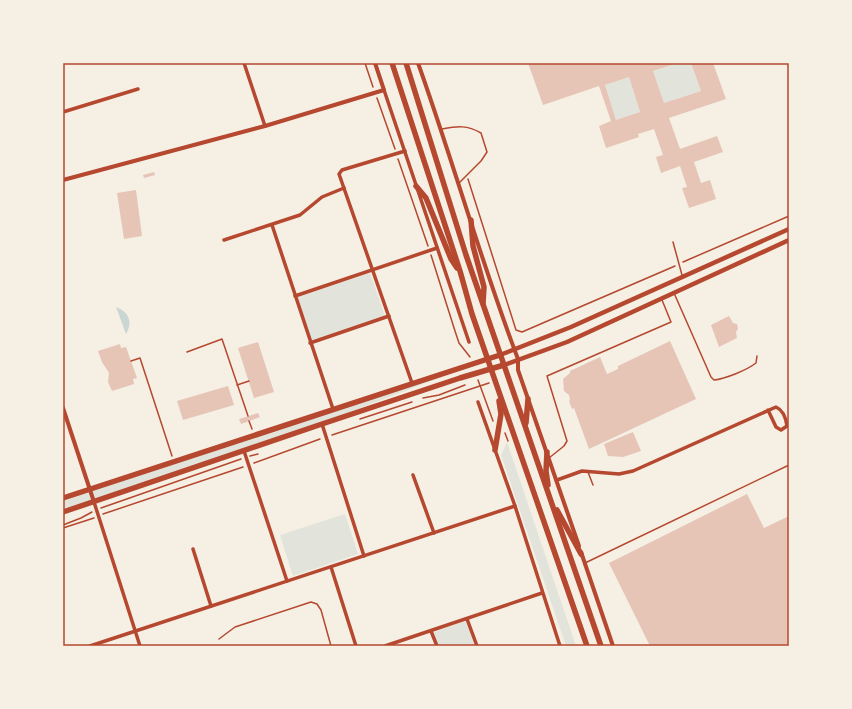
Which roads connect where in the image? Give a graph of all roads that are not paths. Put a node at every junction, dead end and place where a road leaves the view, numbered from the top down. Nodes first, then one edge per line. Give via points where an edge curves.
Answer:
1 (244, 63) edge
2 (375, 63) edge
3 (392, 63) edge
4 (406, 63) edge
5 (418, 63) edge
6 (138, 89) dead end
7 (384, 90) junction
8 (63, 112) edge
9 (265, 126) junction
10 (442, 129) junction
11 (404, 151) junction
12 (63, 180) edge
13 (459, 183) junction
14 (416, 186) junction
15 (344, 188) junction
16 (471, 220) junction
17 (272, 225) junction
18 (789, 229) edge
19 (224, 240) dead end
20 (789, 240) edge
21 (672, 242) dead end
22 (437, 248) junction
23 (739, 252) junction
24 (743, 261) junction
25 (374, 270) junction
26 (460, 271) junction
27 (683, 277) junction
28 (658, 289) junction
29 (674, 293) junction
30 (295, 296) junction
31 (662, 298) junction
32 (483, 305) junction
33 (389, 316) junction
34 (469, 342) dead end
35 (310, 343) junction
36 (514, 348) junction
37 (500, 355) junction
38 (757, 356) dead end
39 (488, 359) junction
40 (518, 359) junction
41 (504, 365) junction
42 (492, 369) junction
43 (412, 383) junction
44 (499, 393) junction
45 (528, 399) junction
46 (478, 402) dead end
47 (63, 408) edge
48 (333, 409) junction
49 (768, 410) junction
50 (322, 424) junction
51 (528, 433) junction
52 (495, 450) junction
53 (244, 451) junction
54 (547, 452) junction
55 (549, 458) junction
56 (789, 465) edge
57 (588, 471) junction
58 (413, 475) dead end
59 (557, 480) junction
60 (593, 485) dead end
61 (90, 489) junction
62 (63, 498) edge
63 (551, 501) junction
64 (94, 502) junction
65 (515, 506) junction
66 (63, 512) edge
67 (434, 533) junction
68 (193, 549) dead end
69 (581, 554) junction
70 (364, 556) junction
71 (585, 563) junction
72 (331, 567) junction
73 (287, 581) junction
74 (542, 593) junction
75 (210, 606) junction
76 (467, 618) junction
77 (135, 631) junction
78 (431, 631) junction
79 (219, 638) dead end
80 (90, 646) edge
81 (140, 646) edge
82 (331, 646) edge
83 (356, 646) edge
84 (385, 646) edge
85 (436, 646) edge
86 (477, 646) edge
87 (560, 646) edge
88 (587, 646) edge
89 (601, 646) edge
90 (613, 646) edge

1 - 9 street
2 - 7 street
3 - 26 main road
4 - 32 main road
5 - 10 street
6 - 8 street
7 - 9 street
7 - 11 street
9 - 12 street
10 - 13 street
10 - 13 lane via 470,127 481,134 487,152
11 - 14 street
11 - 15 street via 342,170 340,175
13 - 16 street
14 - 22 street
14 - 26 main road via 426,198 451,260
15 - 17 street via 322,197 302,214
15 - 25 street
16 - 32 main road via 473,246 484,287
16 - 36 street
17 - 19 street
17 - 30 street
18 - 23 main road
20 - 24 main road
21 - 27 lane
22 - 25 street
22 - 34 street
23 - 24 main road
23 - 27 main road
24 - 29 main road
25 - 30 street
25 - 33 street
26 - 39 main road
27 - 28 main road
28 - 31 main road
28 - 36 main road via 571,327
29 - 31 main road
29 - 38 lane via 714,380 752,366 756,363
30 - 35 street
31 - 40 main road via 567,342
31 - 55 lane via 671,322 548,376 567,441
32 - 37 main road
33 - 35 street
33 - 43 street
35 - 48 street
36 - 37 main road
36 - 40 street
37 - 39 main road
37 - 41 main road
39 - 42 main road
39 - 43 main road
40 - 41 main road
40 - 45 street via 518,370
41 - 42 main road
41 - 51 main road
42 - 44 main road
42 - 50 main road
43 - 48 main road
44 - 52 main road via 501,414
44 - 88 main road
45 - 51 main road
45 - 54 street
46 - 52 street
47 - 61 street
48 - 61 main road
49 - 49 street via 776,427 784,429 787,426 779,408
49 - 57 street via 633,471 619,474
50 - 53 main road
50 - 70 street
51 - 63 main road
52 - 65 street
53 - 64 main road
53 - 73 street
54 - 55 street
54 - 63 main road via 546,471
55 - 59 street
56 - 71 lane
57 - 59 street
57 - 60 lane
58 - 67 street
59 - 69 street
61 - 62 main road
61 - 64 street
63 - 69 main road
63 - 89 main road
64 - 66 main road
64 - 77 street
65 - 67 street
65 - 74 street
67 - 70 street
68 - 75 street
69 - 71 street
70 - 72 street
71 - 90 street
72 - 73 street
72 - 83 street
73 - 75 street
74 - 76 street
74 - 87 street
75 - 77 street
76 - 78 street
76 - 86 street
77 - 80 street
77 - 81 street
78 - 84 street
78 - 85 street
79 - 82 lane via 235,627 311,602 317,604 321,610

